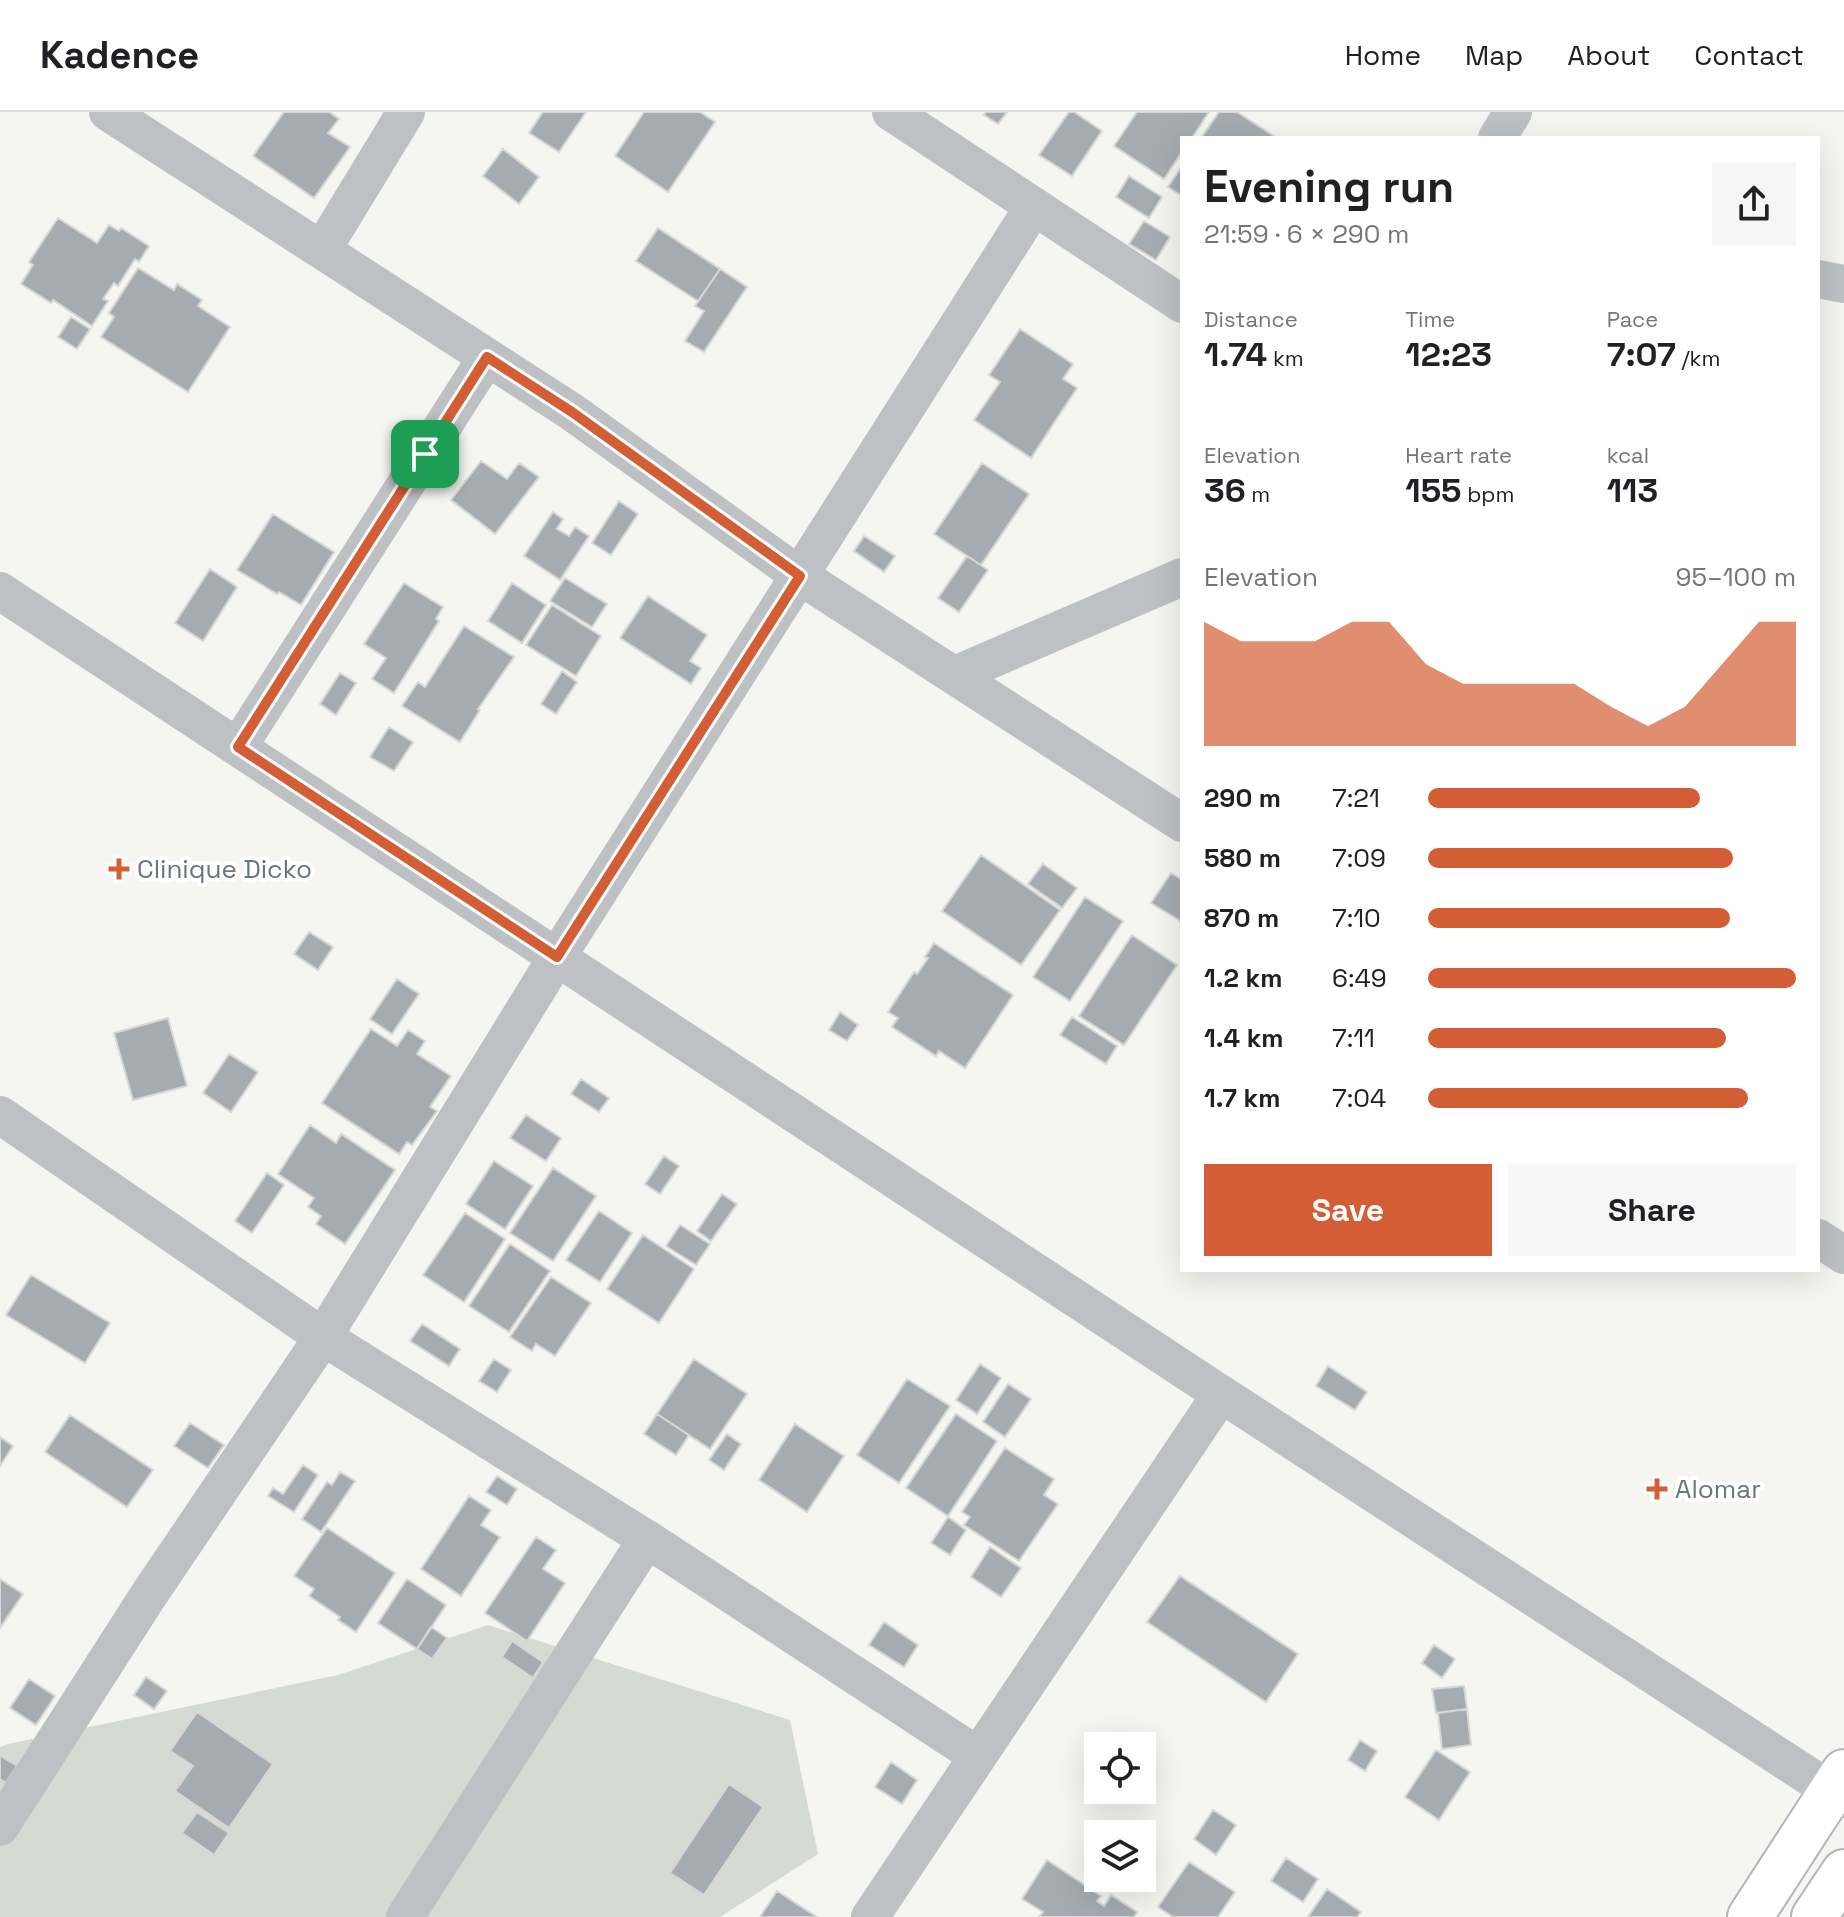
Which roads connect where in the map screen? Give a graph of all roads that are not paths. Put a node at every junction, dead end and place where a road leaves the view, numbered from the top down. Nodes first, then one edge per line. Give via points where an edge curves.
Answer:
1 (108, 112) edge
2 (406, 112) edge
3 (891, 112) edge
4 (1513, 112) edge
5 (1498, 136) edge
6 (1034, 206) junction
7 (322, 250) junction
8 (1820, 279) edge
9 (1844, 284) edge
10 (1180, 303) edge
11 (487, 357) junction
12 (800, 576) junction
13 (1180, 578) edge
14 (0, 591) edge
15 (955, 675) junction
16 (238, 747) junction
17 (1180, 822) edge
18 (557, 957) junction
19 (5, 1130) edge
20 (1820, 1239) edge
21 (1844, 1255) edge
22 (323, 1337) junction
23 (1221, 1394) junction
24 (647, 1539) junction
25 (978, 1756) junction
26 (1840, 1787) edge
27 (0, 1827) edge
28 (1844, 1872) edge
29 (405, 1917) edge
30 (870, 1917) edge
31 (1750, 1917) edge
32 (1814, 1917) edge

1 - 7 street
2 - 7 street
3 - 6 street
4 - 5 street
6 - 10 street
6 - 12 street
7 - 11 street
8 - 9 street
11 - 12 street
11 - 16 street
12 - 15 street
12 - 18 street
13 - 15 street
14 - 16 street
15 - 17 street
16 - 18 street
18 - 22 street
18 - 23 street
19 - 22 street
20 - 21 street
22 - 24 street
22 - 27 street
23 - 25 street
23 - 26 street
24 - 25 street
24 - 29 street
25 - 30 street
26 - 31 main road
28 - 32 main road

